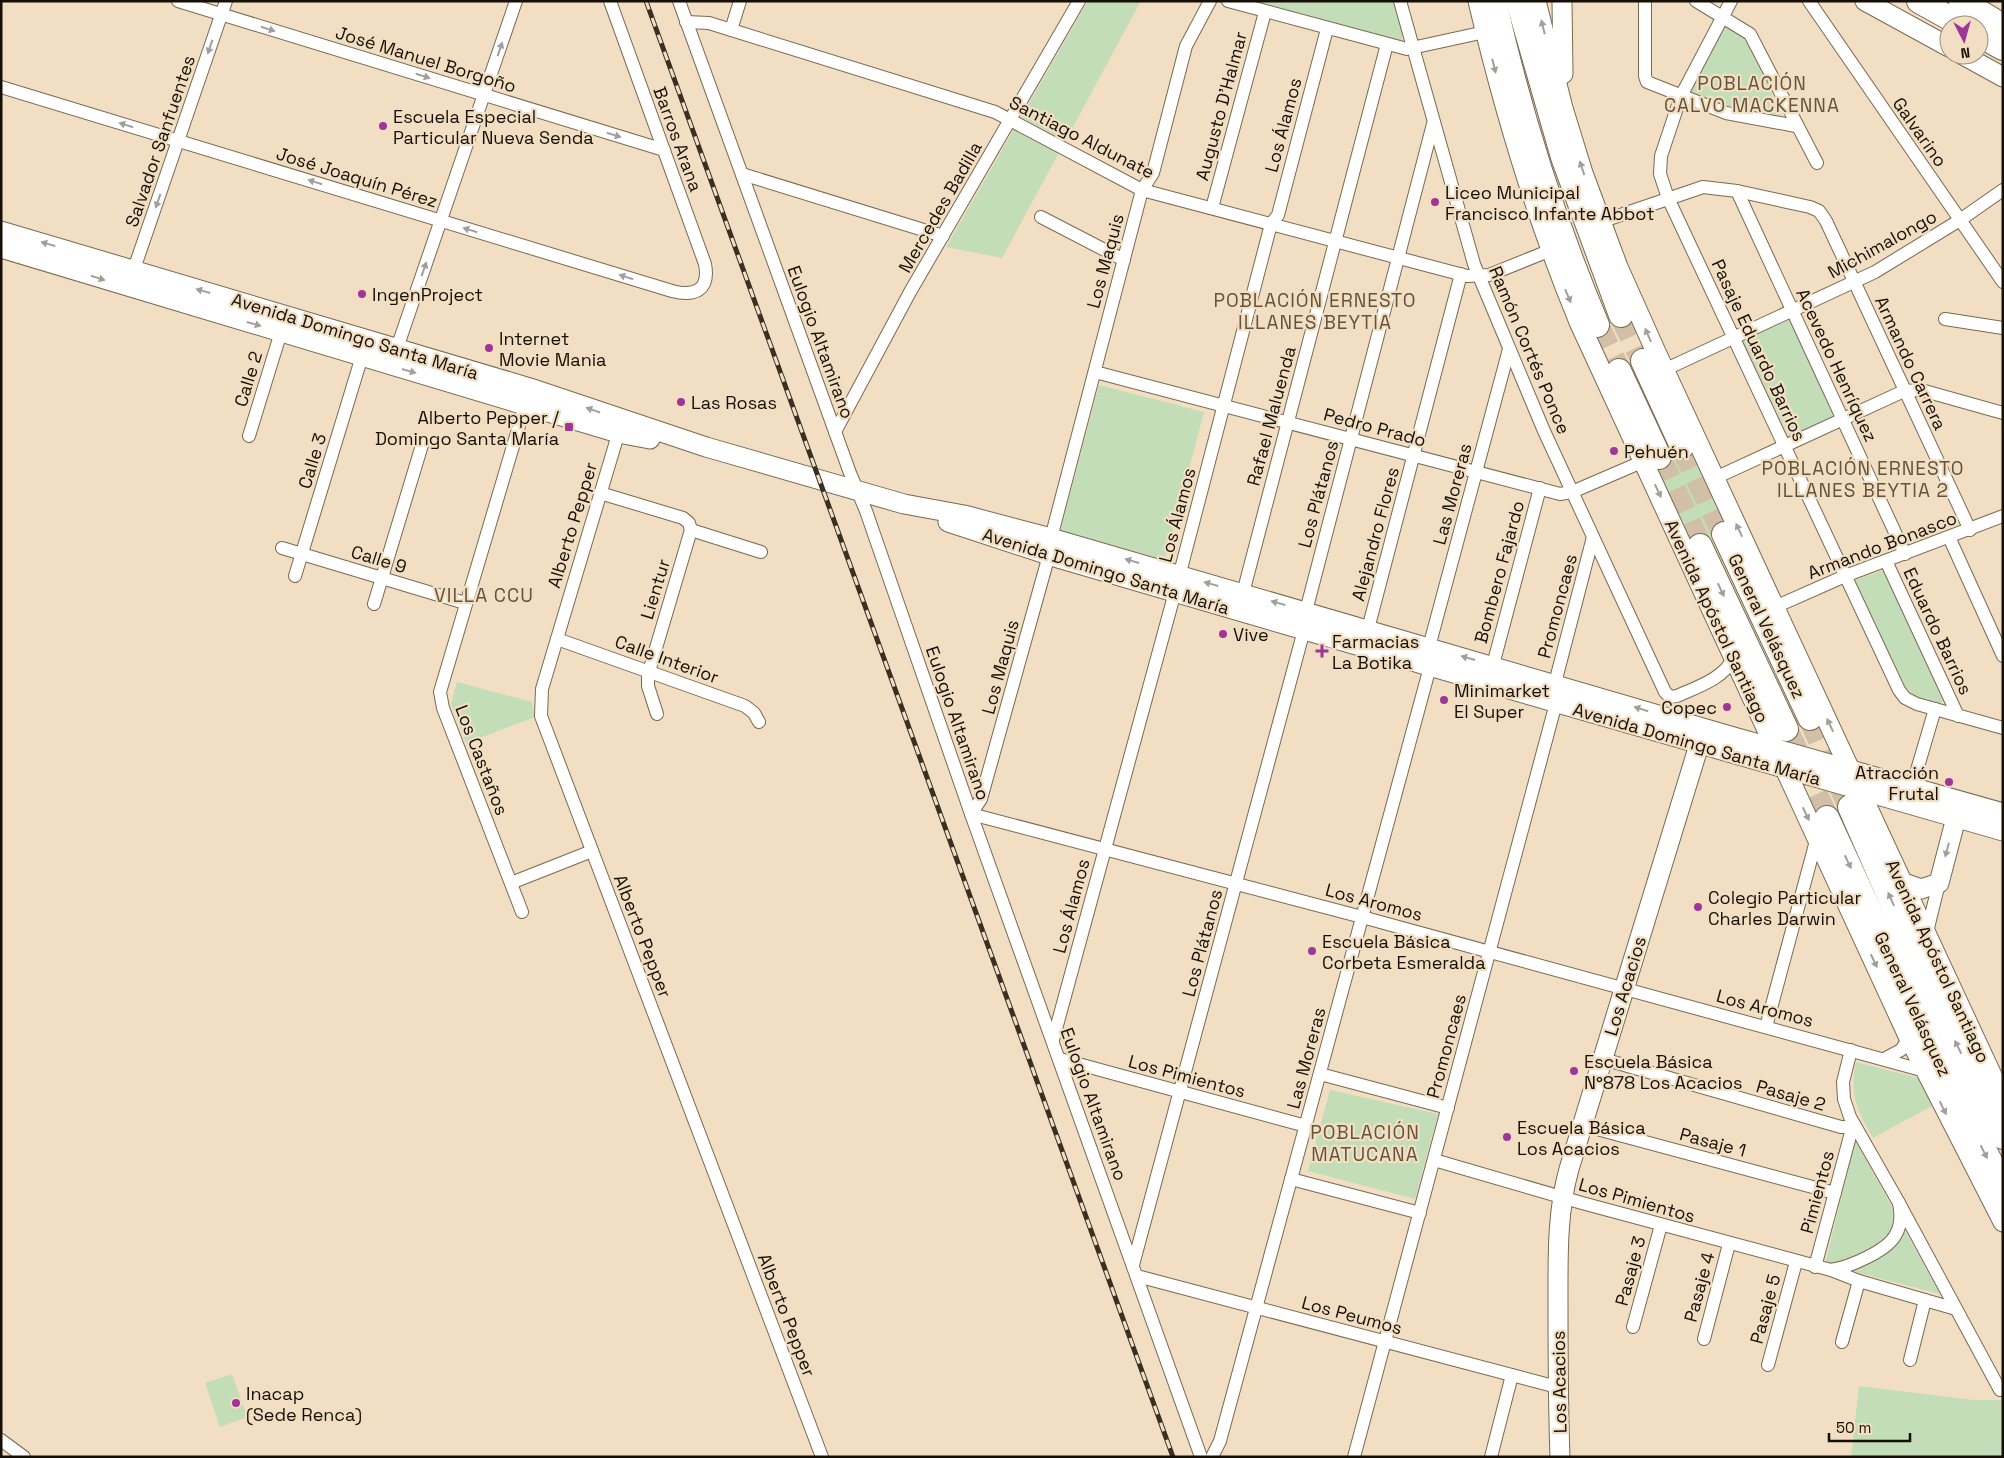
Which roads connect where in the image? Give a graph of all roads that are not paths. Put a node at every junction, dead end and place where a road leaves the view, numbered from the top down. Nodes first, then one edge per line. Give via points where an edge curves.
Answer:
1 (178, 1) edge
2 (226, 1) edge
3 (516, 1) edge
4 (610, 1) edge
5 (679, 1) edge
6 (740, 1) edge
7 (1079, 1) edge
8 (1210, 1) edge
9 (1228, 1) edge
10 (1400, 1) edge
11 (1478, 1) edge
12 (1494, 1) edge
13 (1518, 1) edge
14 (1536, 1) edge
15 (1562, 1) edge
16 (1645, 1) edge
17 (1696, 1) edge
18 (1731, 1) edge
19 (1809, 1) edge
20 (1865, 1) edge
21 (1919, 1) edge
22 (1961, 1) edge
23 (1264, 12) junction
24 (222, 14) junction
25 (1944, 15) edge
26 (1723, 17) junction
27 (686, 22) junction
28 (2003, 26) edge
29 (1327, 29) junction
30 (731, 30) junction
31 (1486, 32) junction
32 (1989, 40) edge
33 (1939, 42) edge
34 (1387, 44) junction
35 (1411, 48) junction
36 (2003, 48) edge
37 (1981, 65) edge
38 (2003, 77) edge
39 (1, 87) edge
40 (484, 95) junction
41 (1681, 96) junction
42 (1564, 108) junction
43 (1012, 119) junction
44 (1433, 124) junction
45 (1796, 126) junction
46 (178, 141) junction
47 (664, 150) junction
48 (1817, 162) dead end
49 (742, 174) junction
50 (1142, 190) junction
51 (2003, 190) edge
52 (1737, 191) junction
53 (1668, 198) junction
54 (1212, 208) junction
55 (1041, 217) dead end
56 (1960, 220) junction
57 (441, 221) junction
58 (1600, 222) junction
59 (1271, 224) junction
60 (1, 231) edge
61 (944, 236) junction
62 (1335, 241) junction
63 (1, 248) edge
64 (1551, 250) junction
65 (1398, 258) junction
66 (1124, 260) junction
67 (134, 270) junction
68 (1461, 274) junction
69 (1480, 276) junction
70 (1855, 282) junction
71 (2003, 282) edge
72 (702, 288) joint
73 (145, 292) junction
74 (1792, 311) junction
75 (1621, 315) tunnel mouth
76 (1945, 319) dead end
77 (1597, 325) tunnel mouth
78 (2003, 328) edge
79 (281, 332) junction
80 (1734, 338) junction
81 (397, 348) junction
82 (1509, 349) junction
83 (362, 356) junction
84 (1653, 365) junction
85 (1618, 371) tunnel mouth
86 (1094, 372) junction
87 (1904, 391) junction
88 (528, 396) junction
89 (1223, 406) junction
90 (2003, 413) edge
91 (1843, 419) junction
92 (1288, 422) junction
93 (620, 426) junction
94 (834, 432) junction
95 (249, 436) dead end
96 (1351, 439) junction
97 (422, 445) dead end
98 (1682, 446) tunnel mouth
99 (1784, 446) junction
100 (1414, 455) junction
101 (1651, 459) junction
102 (1476, 472) junction
103 (1715, 478) junction
104 (1540, 488) junction
105 (857, 490) junction
106 (1572, 492) junction
107 (600, 493) junction
108 (2003, 516) edge
109 (691, 530) junction
110 (1970, 530) junction
111 (1724, 534) tunnel mouth
112 (1593, 537) junction
113 (1949, 538) junction
114 (1050, 546) junction
115 (1700, 546) tunnel mouth
116 (282, 548) dead end
117 (761, 552) dead end
118 (302, 554) junction
119 (1905, 554) junction
120 (1886, 561) junction
121 (295, 576) dead end
122 (1844, 576) junction
123 (382, 578) junction
124 (1177, 583) junction
125 (1243, 593) junction
126 (465, 603) junction
127 (374, 604) dead end
128 (1775, 607) junction
129 (1306, 611) junction
130 (1368, 629) junction
131 (1304, 630) junction
132 (557, 639) junction
133 (1429, 647) junction
134 (2003, 656) edge
135 (1734, 657) junction
136 (1492, 665) junction
137 (1430, 667) junction
138 (649, 670) junction
139 (1555, 684) junction
140 (1556, 703) junction
141 (1757, 707) junction
142 (1935, 709) junction
143 (657, 714) dead end
144 (1958, 716) junction
145 (1810, 718) tunnel mouth
146 (759, 722) dead end
147 (2003, 728) edge
148 (1702, 736) junction
149 (1734, 737) junction
150 (1781, 739) junction
151 (1786, 769) junction
152 (1851, 769) junction
153 (1912, 787) junction
154 (1855, 799) junction
155 (2003, 813) edge
156 (971, 814) junction
157 (1956, 818) junction
158 (1822, 827) junction
159 (2003, 831) edge
160 (1105, 849) junction
161 (592, 851) junction
162 (1901, 882) junction
163 (511, 883) junction
164 (1939, 883) junction
165 (1236, 884) junction
166 (522, 912) dead end
167 (1362, 917) junction
168 (1926, 937) junction
169 (1489, 952) junction
170 (1624, 988) junction
171 (1766, 1027) junction
172 (1909, 1038) junction
173 (1052, 1040) junction
174 (1851, 1050) junction
175 (1060, 1059) junction
176 (1603, 1059) junction
177 (1884, 1059) junction
178 (1925, 1071) junction
179 (1320, 1074) junction
180 (1180, 1092) junction
181 (2001, 1092) edge
182 (1448, 1108) junction
183 (1582, 1125) junction
184 (1306, 1126) junction
185 (1855, 1126) junction
186 (2003, 1138) edge
187 (1434, 1160) junction
188 (1291, 1179) junction
189 (2003, 1188) edge
190 (1835, 1193) junction
191 (1562, 1197) junction
192 (1899, 1203) junction
193 (1420, 1213) junction
194 (2003, 1222) edge
195 (1661, 1225) junction
196 (1729, 1244) junction
197 (1796, 1262) junction
198 (1815, 1267) junction
199 (1135, 1270) junction
200 (1831, 1270) junction
201 (1859, 1281) junction
202 (1925, 1300) junction
203 (1256, 1307) junction
204 (1956, 1309) junction
205 (1633, 1327) dead end
206 (1704, 1339) dead end
207 (1385, 1342) junction
208 (1842, 1342) dead end
209 (1910, 1360) dead end
210 (1768, 1365) dead end
211 (1512, 1375) junction
212 (1557, 1387) junction
213 (2000, 1390) dead end
214 (1, 1440) edge
215 (24, 1457) edge
216 (822, 1457) edge
217 (1201, 1457) edge
218 (1212, 1457) edge
219 (1354, 1457) edge
220 (1491, 1457) edge
221 (1560, 1457) edge

1 - 24 street, José Manuel Borgoño
2 - 24 street, Salvador Sanfuentes
40 -> 3 street
4 - 47 street, Barros Arana
5 - 27 street, Eulogio Altamirano
6 - 30 street
7 - 43 street, Mercedes Badilla
8 - 50 street, Los Maquis via 1188,40 1153,174
9 - 23 street
10 - 35 street, Ramón Cortés Ponce
11 - 31 main road, Avenida Apóstol Santiago
12 - 77 highway via 1538,165
13 - 75 highway via 1563,157
42 -> 14 main road, Avenida Apóstol Santiago
15 - 42 main road, Avenida Apóstol Santiago
16 - 41 street via 1645,79
17 - 26 street
18 - 26 street, Pasaje Eduardo Barrios
19 - 56 street, Galvarino
20 - 33 main road
21 - 25 highway
22 - 28 highway
23 - 29 street
23 - 54 street, Augusto D'Halmar
24 -> 40 street, José Manuel Borgoño
24 -> 46 street, Salvador Sanfuentes
26 - 41 street, Pasaje Eduardo Barrios
26 - 45 street via 1747,31 1753,39
27 - 30 street, Santiago Aldunate via 704,22
27 - 49 street, Eulogio Altamirano
29 - 34 street
29 - 59 street, Los Álamos via 1278,215
30 - 43 street, Santiago Aldunate
31 - 35 street
31 -> 64 main road, Avenida Apóstol Santiago via 1515,141
32 - 36 highway
34 - 35 street
34 - 62 street, Rafael Maluenda
35 - 44 street, Ramón Cortés Ponce
37 - 38 main road
46 -> 39 street, José Joaquín Pérez
40 -> 47 street, José Manuel Borgoño
40 - 57 street
41 - 45 street via 1732,114
41 - 53 street, Pasaje Eduardo Barrios via 1659,161
58 -> 42 main road, Avenida Apóstol Santiago
43 - 50 street, Santiago Aldunate
43 - 61 street, Mercedes Badilla
44 - 65 street, Los Plátanos
44 - 69 street, Ramón Cortés Ponce
45 - 48 street
57 -> 46 street, José Joaquín Pérez
46 -> 67 street, Salvador Sanfuentes
47 - 72 street, Barros Arana via 705,264 708,275
49 - 61 street
49 - 94 street, Eulogio Altamirano
50 - 54 street, Santiago Aldunate
50 - 66 street, Los Maquis
51 - 56 street, Michimalongo
52 - 53 street via 1703,187
52 - 70 street, Armando Carrera via 1819,211
52 - 74 street, Acevedo Henríquez
53 - 58 street
53 - 80 street, Pasaje Eduardo Barrios
54 - 59 street, Santiago Aldunate
55 - 66 street
56 - 70 street, Michimalongo
56 - 71 street, Galvarino
72 -> 57 street, José Joaquín Pérez via 691,293 672,291
81 -> 57 street
84 -> 58 main road, Avenida Apóstol Santiago
59 - 62 street, Santiago Aldunate
59 - 89 street, Los Álamos
67 -> 60 main road, Avenida Domingo Santa María
61 - 94 street, Mercedes Badilla
62 - 65 street, Santiago Aldunate
62 - 92 street, Rafael Maluenda
63 -> 73 main road, Avenida Domingo Santa María
64 - 69 street, Santiago Aldunate
64 -> 101 main road, Avenida Apóstol Santiago via 1590,347
65 - 68 street, Santiago Aldunate
65 - 96 street, Los Plátanos
66 - 86 street, Los Maquis
67 - 73 street
81 -> 67 main road, Avenida Domingo Santa María
68 - 69 street, Santiago Aldunate
68 - 100 street, Alejandro Flores
69 - 82 street, Ramón Cortés Ponce
70 - 74 street, Michimalongo
70 - 87 street, Armando Carrera
73 -> 79 main road, Avenida Domingo Santa María
74 - 80 street, Michimalongo
74 - 91 street, Acevedo Henríquez
76 - 78 street
79 - 83 main road, Avenida Domingo Santa María
79 - 95 street, Calle 2
80 - 84 street, Michimalongo
80 - 99 street, Pasaje Eduardo Barrios
81 - 88 main road, Avenida Domingo Santa María
82 - 102 street, Las Moreras
82 - 106 street, Ramón Cortés Ponce
83 -> 88 main road, Avenida Domingo Santa María
83 - 118 street, Calle 3
84 - 98 highway
84 - 103 main road, Avenida Apóstol Santiago
85 - 101 highway
86 - 89 street, Pedro Prado
86 - 114 street, Los Maquis
87 - 90 street via 1921,390
87 - 91 street
87 - 110 street, Armando Carrera
88 - 93 main road, Avenida Domingo Santa María
88 - 126 street, Los Castaños
89 - 92 street, Pedro Prado
89 - 124 street, Los Álamos
91 - 99 street
91 - 119 street, Acevedo Henríquez
92 - 96 street, Pedro Prado
92 - 125 street, Rafael Maluenda
93 - 105 main road, Avenida Domingo Santa María via 706,446
93 - 107 street, Alberto Pepper
94 - 105 street, Eulogio Altamirano
96 - 100 street, Pedro Prado
96 - 129 street, Los Plátanos
97 - 123 street
99 - 103 street
99 - 122 street, Pasaje Eduardo Barrios
100 - 102 street, Pedro Prado
100 - 130 street, Alejandro Flores
101 - 106 street, Pedro Prado
101 -> 135 main road, Avenida Apóstol Santiago
102 - 104 street, Pedro Prado
102 - 133 street, Las Moreras
128 -> 103 main road, Avenida Apóstol Santiago
104 - 106 street, Pedro Prado via 1560,494
104 - 136 street, Bombero Fajardo
105 - 114 main road, Avenida Domingo Santa María via 904,504 969,530
105 - 156 street, Eulogio Altamirano
106 - 112 street, Ramón Cortés Ponce
107 - 109 street via 683,518
107 - 132 street, Alberto Pepper
108 - 110 street, Armando Bonasco
109 - 117 street
109 - 138 street, Lientur
110 - 113 street, Armando Bonasco
111 - 145 highway, General Velásquez
112 - 135 street, Ramón Cortés Ponce via 1670,697 1719,676
112 - 139 street, Promoncaes
113 - 119 street, Armando Bonasco
113 - 134 street
114 - 124 main road, Avenida Domingo Santa María
114 - 156 street, Los Maquis via 981,799
115 -> 150 highway, General Velásquez
116 - 118 street, Calle 9
118 - 121 street, Calle 3
118 - 123 street, Calle 9
119 - 120 street, Armando Bonasco
120 - 122 street, Armando Bonasco
120 - 144 street, Eduardo Barrios
122 - 128 street, Armando Bonasco
122 - 142 street, Pasaje Eduardo Barrios via 1899,690 1911,702
123 - 126 street, Calle 9
123 - 127 street
125 -> 124 main road, Avenida Domingo Santa María
124 - 131 main road, Avenida Domingo Santa María
124 - 160 street, Los Álamos
129 -> 125 main road, Avenida Domingo Santa María
126 - 163 street, Los Castaños via 443,677 441,700
152 -> 128 main road, Avenida Apóstol Santiago
129 - 130 main road, Avenida Domingo Santa María
130 - 133 main road, Avenida Domingo Santa María
131 - 137 main road, Avenida Domingo Santa María
131 - 165 street, Los Plátanos
132 - 138 street, Calle Interior
132 - 161 street, Alberto Pepper via 540,695 541,716
136 -> 133 main road, Avenida Domingo Santa María
135 - 141 main road, Avenida Apóstol Santiago
136 - 139 main road, Avenida Domingo Santa María
137 - 140 main road, Avenida Domingo Santa María
137 - 167 street, Las Moreras
138 - 143 street, Lientur via 648,686
138 - 146 street, Calle Interior via 745,706
148 -> 139 main road, Avenida Domingo Santa María
140 - 148 main road, Avenida Domingo Santa María
140 - 169 street, Promoncaes
141 - 149 main road via 1750,726
141 - 150 main road, Avenida Apóstol Santiago
142 - 144 street, Pasaje Eduardo Barrios
142 - 153 street
144 - 147 street, Pasaje Eduardo Barrios
148 - 149 main road, Avenida Domingo Santa María
148 - 151 main road, Avenida Domingo Santa María
148 - 170 main road, Los Acacios
149 - 150 main road, Avenida Domingo Santa María
150 - 151 main road, Avenida Apóstol Santiago
150 - 152 main road, Avenida Domingo Santa María
151 - 154 main road, Avenida Domingo Santa María
151 -> 158 main road, Avenida Apóstol Santiago
152 - 153 main road, Avenida Domingo Santa María
152 - 154 main road, Avenida Apóstol Santiago
153 - 155 main road, Avenida Domingo Santa María
154 - 157 main road, Avenida Domingo Santa María
154 - 162 main road, Avenida Apóstol Santiago
186 -> 154 highway, General Velásquez via 1934,998
156 - 160 street, Los Aromos
156 - 173 street, Eulogio Altamirano
157 - 159 main road, Avenida Domingo Santa María
157 -> 164 main road
158 - 171 street
158 -> 172 main road, Avenida Apóstol Santiago
158 -> 189 highway, General Velásquez
160 - 165 street, Los Aromos
160 - 173 street, Los Álamos
161 - 163 street
161 - 216 street, Alberto Pepper
162 - 164 main road via 1922,889
162 - 168 main road, Avenida Apóstol Santiago
163 - 166 street, Los Castaños
164 - 168 street
165 - 167 street, Los Aromos
165 - 180 street, Los Plátanos
167 - 169 street, Los Aromos
167 - 179 street, Las Moreras
168 - 181 main road, Avenida Apóstol Santiago
169 - 170 street, Los Aromos
169 - 182 street, Promoncaes
170 - 171 street, Los Aromos
170 - 176 main road, Los Acacios
171 - 174 street, Los Aromos
172 - 177 street via 1901,1050
172 - 178 main road, Avenida Apóstol Santiago
173 - 175 street, Eulogio Altamirano
174 - 177 street, Los Aromos
174 - 185 street via 1843,1091
175 - 180 street, Los Pimientos
175 - 199 street, Eulogio Altamirano
176 - 183 main road, Los Acacios
176 - 185 street, Pasaje 2 via 1841,1127
177 - 178 street, Los Aromos
178 -> 194 main road, Avenida Apóstol Santiago
179 - 182 street
179 - 184 street, Las Moreras
180 - 184 street, Los Pimientos
180 - 199 street, Los Plátanos
182 - 187 street, Promoncaes
183 - 190 street, Pasaje 1
183 - 191 main road, Los Acacios
184 - 188 street, Las Moreras
185 - 190 street, Pimientos
185 - 192 street
187 - 191 street, Los Pimientos
187 - 193 street, Promoncaes
188 - 193 street
188 - 203 street, Las Moreras
190 - 198 street, Pimientos
191 - 195 street, Los Pimientos
191 - 212 main road, Los Acacios via 1558,1237
192 - 200 street, Los Pimientos via 1899,1227 1891,1241 1856,1262
192 - 204 street
193 - 207 street, Promoncaes
195 - 196 street, Los Pimientos
195 - 205 street, Pasaje 3
196 - 197 street, Los Pimientos
196 - 206 street, Pasaje 4
197 - 198 street, Los Pimientos
197 - 210 street, Pasaje 5
198 - 200 street, Los Pimientos
199 - 203 street, Los Peumos
199 - 217 street, Eulogio Altamirano
200 - 201 street, Los Pimientos
201 - 202 street, Los Pimientos
201 - 208 street
202 - 204 street, Los Pimientos
202 - 209 street
203 - 207 street, Los Peumos
203 - 218 street, Las Moreras via 1220,1441
204 - 213 street
207 - 211 street, Los Peumos
207 - 219 street, Promoncaes
211 - 212 street, Los Peumos
211 - 220 street
212 - 221 main road, Los Acacios
214 - 215 street

